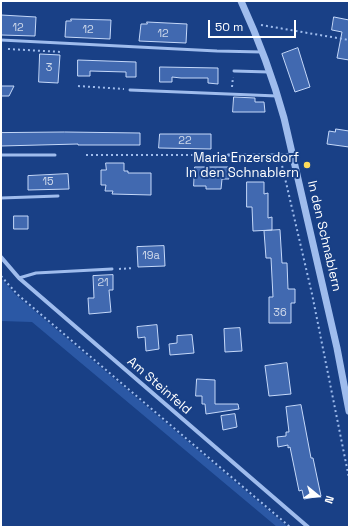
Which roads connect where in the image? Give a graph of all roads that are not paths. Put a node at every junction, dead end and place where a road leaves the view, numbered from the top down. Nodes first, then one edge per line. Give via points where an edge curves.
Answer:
1 (241, 1) edge
2 (1, 40) edge
3 (262, 52) junction
4 (234, 71) road end
5 (270, 72) junction
6 (130, 90) road end
7 (278, 96) junction
8 (1, 154) edge
9 (55, 155) dead end
10 (228, 155) road end
11 (292, 155) junction
12 (58, 196) dead end
13 (1, 198) edge
14 (1, 257) edge
15 (112, 269) road end
16 (19, 278) junction
17 (349, 411) edge
18 (308, 527) edge

1 - 3 street, In den Schnablern
2 - 3 lane
3 - 5 street, In den Schnablern
4 - 5 lane
5 - 7 street, In den Schnablern
6 - 7 lane
7 - 11 street, In den Schnablern
8 - 9 lane
10 - 11 lane
11 - 17 street, In den Schnablern
12 - 13 lane
14 - 16 street, Am Steinfeld
15 - 16 lane via 36,274
16 - 18 street, Am Steinfeld

